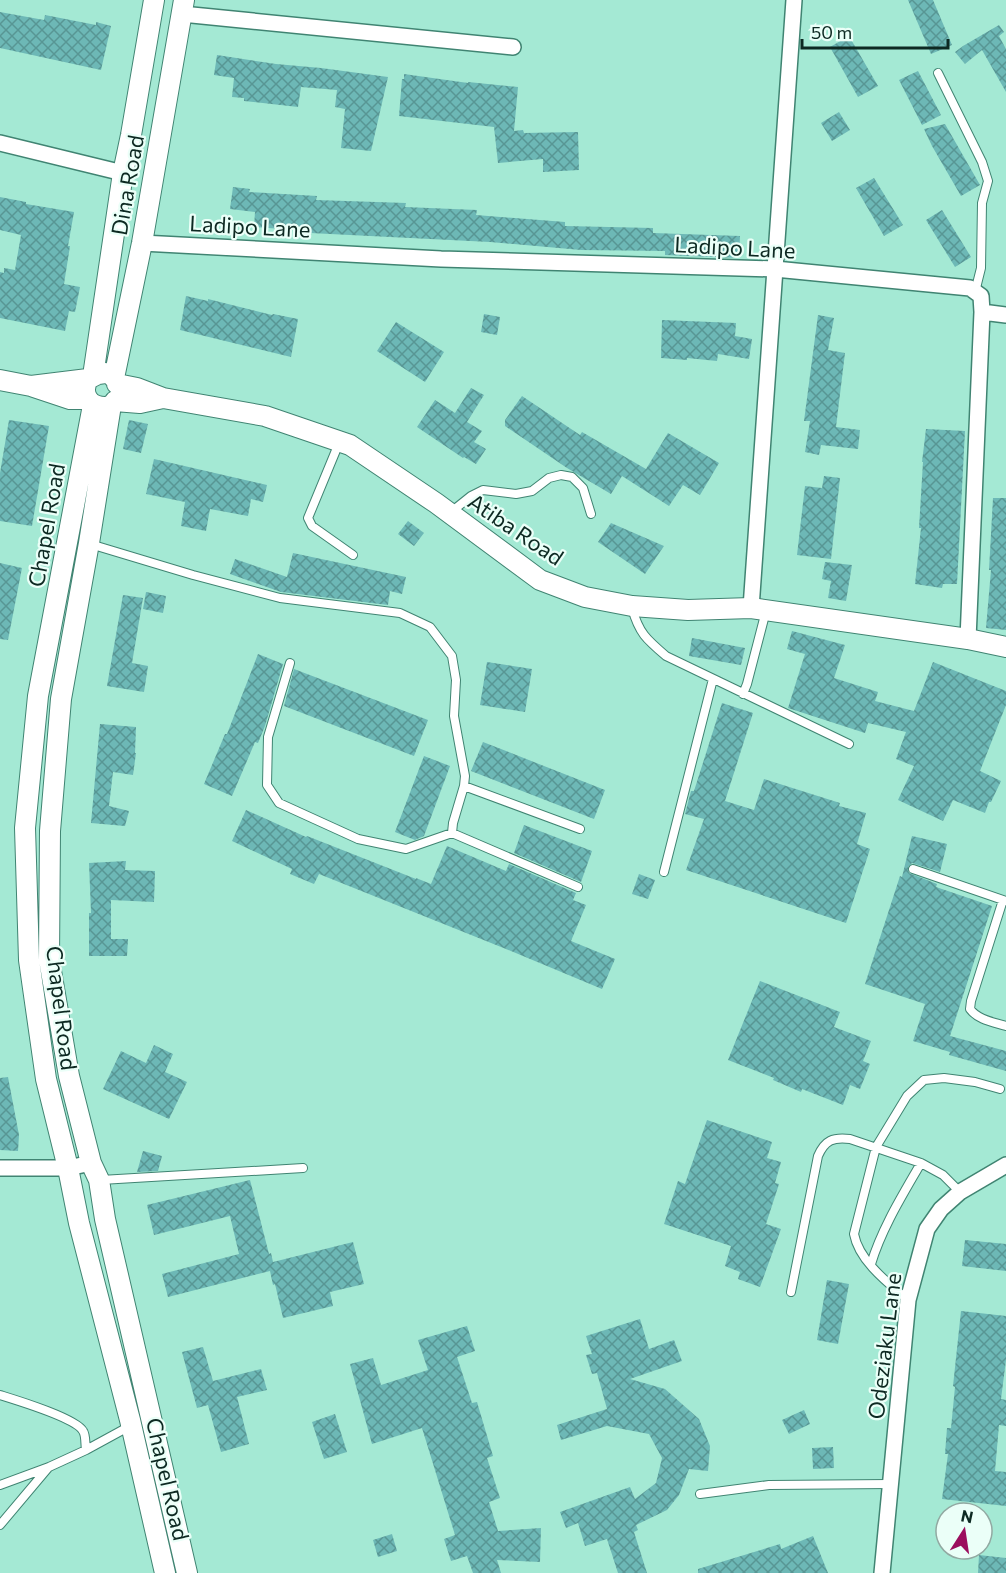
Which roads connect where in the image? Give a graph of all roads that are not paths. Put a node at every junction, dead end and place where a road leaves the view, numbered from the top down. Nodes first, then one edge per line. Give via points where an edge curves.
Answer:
1 (154, 0) edge
2 (794, 0) edge
3 (183, 7) edge
4 (513, 47) dead end
5 (938, 73) dead end
6 (0, 143) edge
7 (123, 173) junction
8 (141, 243) junction
9 (775, 269) junction
10 (975, 292) junction
11 (982, 312) junction
12 (1006, 315) edge
13 (91, 378) junction
14 (0, 380) edge
15 (32, 386) junction
16 (106, 395) junction
17 (340, 441) junction
18 (449, 513) junction
19 (591, 514) dead end
20 (89, 543) junction
21 (353, 555) dead end
22 (632, 606) junction
23 (759, 609) junction
24 (968, 639) junction
25 (1006, 647) edge
26 (290, 663) dead end
27 (713, 679) junction
28 (743, 694) junction
29 (849, 744) dead end
30 (464, 786) junction
31 (580, 829) dead end
32 (452, 832) junction
33 (913, 869) dead end
34 (664, 872) dead end
35 (578, 886) dead end
36 (1005, 900) edge
37 (1006, 1026) edge
38 (1000, 1089) dead end
39 (876, 1147) junction
40 (921, 1163) junction
41 (1006, 1165) edge
42 (0, 1168) edge
43 (68, 1168) junction
44 (303, 1168) dead end
45 (95, 1172) junction
46 (960, 1192) junction
47 (871, 1264) junction
48 (791, 1292) dead end
49 (908, 1300) junction
50 (0, 1395) edge
51 (131, 1425) junction
52 (86, 1449) junction
53 (49, 1467) junction
54 (891, 1484) junction
55 (0, 1485) edge
56 (700, 1494) dead end
57 (0, 1525) edge
58 (165, 1573) edge
59 (187, 1573) edge
60 (882, 1573) edge

1 - 7 street, Dina Road
2 - 9 street
3 - 4 street
3 - 8 street, Dina Road
5 - 10 lane via 988,181 981,209 981,268
6 - 7 street
7 - 13 street, Dina Road
8 - 9 street, Ladipo Lane via 441,259
8 - 16 street, Dina Road
9 - 10 street, Ladipo Lane via 970,288
9 - 23 street
10 - 11 street via 981,296
11 - 12 street
11 - 24 street
13 - 15 street
13 - 16 street, Dina Road via 85,389
14 - 15 street
15 - 16 street, Atiba Road via 70,399
16 - 17 street, Atiba Road via 137,388 163,398 265,416
16 - 20 street, Chapel Road via 105,432
16 - 43 street, Chapel Road via 38,696 25,828 29,960 46,1079
17 - 18 street, Atiba Road
17 - 21 lane via 308,518 312,526
18 - 19 lane via 483,490 516,494 532,491 549,478 561,475 572,477 583,488
18 - 22 street, Atiba Road via 540,580 585,597
20 - 30 lane via 193,576 280,597 400,613 430,627 452,656 456,680 454,716
20 - 45 street, Chapel Road via 61,699 50,831 49,959 69,1076
22 - 23 street, Atiba Road
22 - 27 lane via 637,626 648,641 674,660
23 - 24 street, Atiba Road
23 - 28 lane
24 - 25 street, Atiba Road
26 - 32 lane via 268,737 267,785 279,803 358,839 406,849
27 - 28 lane
27 - 34 lane
28 - 29 lane
30 - 31 lane
30 - 32 lane
32 - 35 lane
33 - 36 lane
36 - 37 lane via 970,1009 984,1019
38 - 39 lane via 944,1078 924,1080 907,1096
39 - 40 lane
39 - 47 lane via 854,1234 860,1252
39 - 48 lane via 840,1138 822,1147
40 - 46 lane via 944,1175
40 - 47 lane via 886,1222
41 - 46 street, Odeziaku Lane
42 - 43 street
43 - 45 street
43 - 51 street, Chapel Road
44 - 45 lane
45 - 59 street, Chapel Road
46 - 49 street, Odeziaku Lane via 927,1229
47 - 49 lane
49 - 54 street, Odeziaku Lane
50 - 52 lane via 76,1423 84,1432
51 - 52 lane
51 - 58 street, Chapel Road
52 - 53 lane
53 - 55 lane
53 - 57 lane
54 - 56 lane via 769,1485
54 - 60 street, Odeziaku Lane

